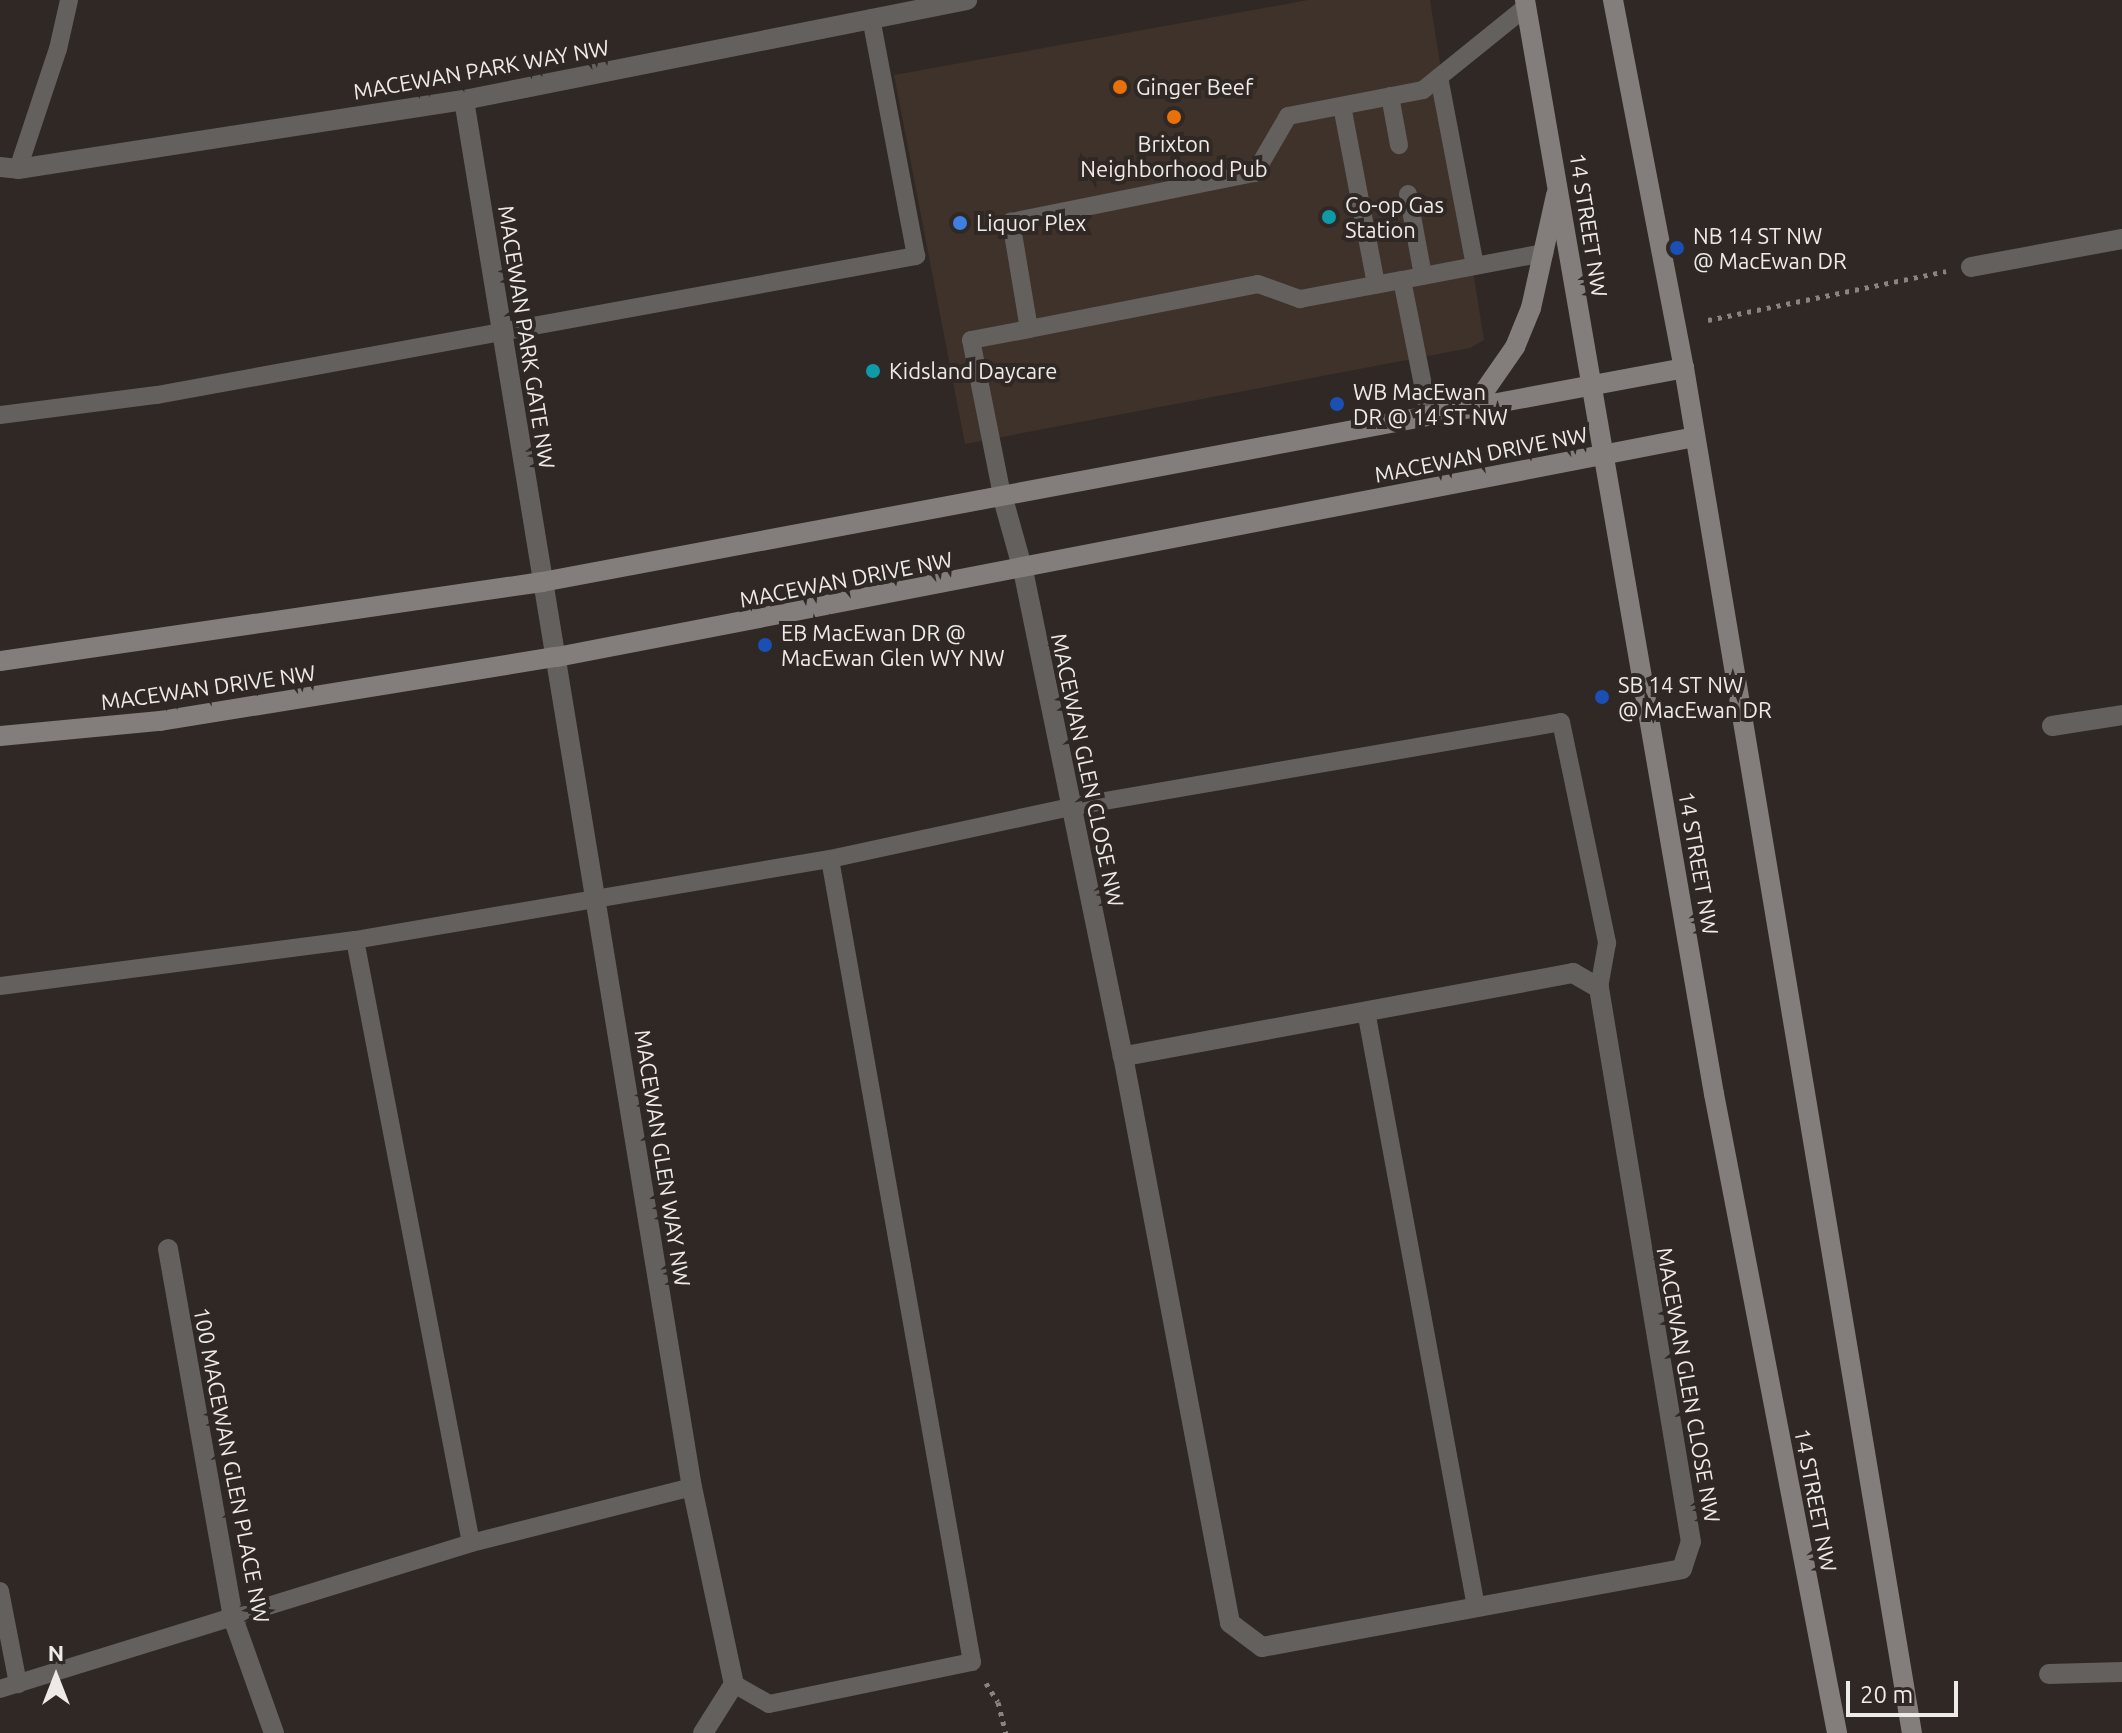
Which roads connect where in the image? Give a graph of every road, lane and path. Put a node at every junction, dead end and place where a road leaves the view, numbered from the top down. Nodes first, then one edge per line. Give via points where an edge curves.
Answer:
1 (69, 0) edge
2 (967, 0) edge
3 (1613, 0) edge
4 (1526, 3) edge
5 (871, 18) junction
6 (1439, 77) junction
7 (1390, 96) junction
8 (464, 100) junction
9 (1342, 106) junction
10 (1399, 145) dead end
11 (9, 168) edge
12 (1559, 183) junction
13 (1408, 194) dead end
14 (2122, 239) edge
15 (1544, 253) junction
16 (1475, 266) junction
17 (1971, 267) joint
18 (1423, 276) junction
19 (1402, 280) junction
20 (1376, 285) junction
21 (1708, 320) dead end
22 (1029, 329) junction
23 (502, 333) junction
24 (1684, 368) junction
25 (1591, 386) junction
26 (1474, 406) junction
27 (0, 415) edge
28 (1429, 415) junction
29 (1695, 437) junction
30 (1606, 454) junction
31 (1002, 495) junction
32 (1023, 570) junction
33 (542, 582) junction
34 (557, 657) junction
35 (0, 661) edge
36 (2122, 715) edge
37 (2052, 726) dead end
38 (0, 736) edge
39 (1070, 807) junction
40 (830, 859) junction
41 (596, 898) junction
42 (355, 940) junction
43 (0, 986) edge
44 (1599, 988) junction
45 (1366, 1011) junction
46 (1123, 1056) junction
47 (168, 1249) dead end
48 (692, 1487) junction
49 (471, 1543) junction
50 (0, 1591) edge
51 (1476, 1607) junction
52 (233, 1618) junction
53 (972, 1662) junction
54 (2122, 1672) edge
55 (2049, 1674) dead end
56 (734, 1684) junction
57 (9, 1686) edge
58 (274, 1733) edge
59 (703, 1733) edge
60 (1006, 1733) edge
61 (1837, 1733) edge
62 (1912, 1733) edge

1 - 11 lane via 58,49
2 - 5 street, MACEWAN PARK WAY NW
3 - 24 main road
4 - 6 lane
4 - 12 main road, 14 STREET NW
5 - 8 street, MACEWAN PARK WAY NW
5 - 23 lane via 916,256
6 - 7 lane via 1423,90
6 - 16 lane
7 - 9 lane
7 - 10 lane
8 - 11 street, MACEWAN PARK WAY NW
8 - 23 street, MACEWAN PARK GATE NW
9 - 20 lane
9 - 22 lane via 1288,116 1255,173 1011,222
12 - 15 main road
12 - 25 main road, 14 STREET NW
13 - 18 lane
14 - 17 street
15 - 16 lane
15 - 26 main road via 1515,347
16 - 18 lane
17 - 21 path
18 - 19 lane
19 - 20 lane
19 - 28 lane
20 - 22 lane via 1300,299 1258,284
22 - 31 lane via 971,340
23 - 27 lane via 157,395
23 - 33 street, MACEWAN PARK GATE NW
24 - 25 main road, MACEWAN DRIVE NW
24 - 29 main road
25 - 26 main road, MACEWAN DRIVE NW
25 - 30 main road, 14 STREET NW
26 - 28 main road, MACEWAN DRIVE NW
28 - 31 main road, MACEWAN DRIVE NW
29 - 30 main road, MACEWAN DRIVE NW
29 - 62 main road
30 - 32 main road, MACEWAN DRIVE NW
30 - 61 main road, 14 STREET NW via 1714,1094
31 - 32 street, MACEWAN GLEN CLOSE NW
31 - 33 main road, MACEWAN DRIVE NW
32 - 34 main road, MACEWAN DRIVE NW
32 - 39 street, MACEWAN GLEN CLOSE NW
33 - 34 street, MACEWAN GLEN WAY NW
33 - 35 main road, MACEWAN DRIVE NW
34 - 38 main road, MACEWAN DRIVE NW via 160,721
34 - 41 street, MACEWAN GLEN WAY NW
36 - 37 street
39 - 40 lane
39 - 44 lane via 1561,722 1607,943
39 - 46 street, MACEWAN GLEN CLOSE NW
40 - 41 lane
40 - 53 lane
41 - 42 lane
41 - 48 street, MACEWAN GLEN WAY NW
42 - 43 lane
42 - 49 lane
44 - 45 street via 1573,973
44 - 51 street, MACEWAN GLEN CLOSE NW via 1691,1542 1682,1569
45 - 46 street
45 - 51 lane
46 - 51 street, MACEWAN GLEN CLOSE NW via 1230,1623 1262,1647
47 - 52 street, 100 MACEWAN GLEN PLACE NW
48 - 49 lane
48 - 56 street, MACEWAN GLEN WAY NW
49 - 52 lane
50 - 57 lane
52 - 57 lane
52 - 58 street, 100 MACEWAN GLEN PLACE NW
53 - 56 lane via 769,1704
53 - 60 path via 998,1702
54 - 55 street
56 - 59 street

